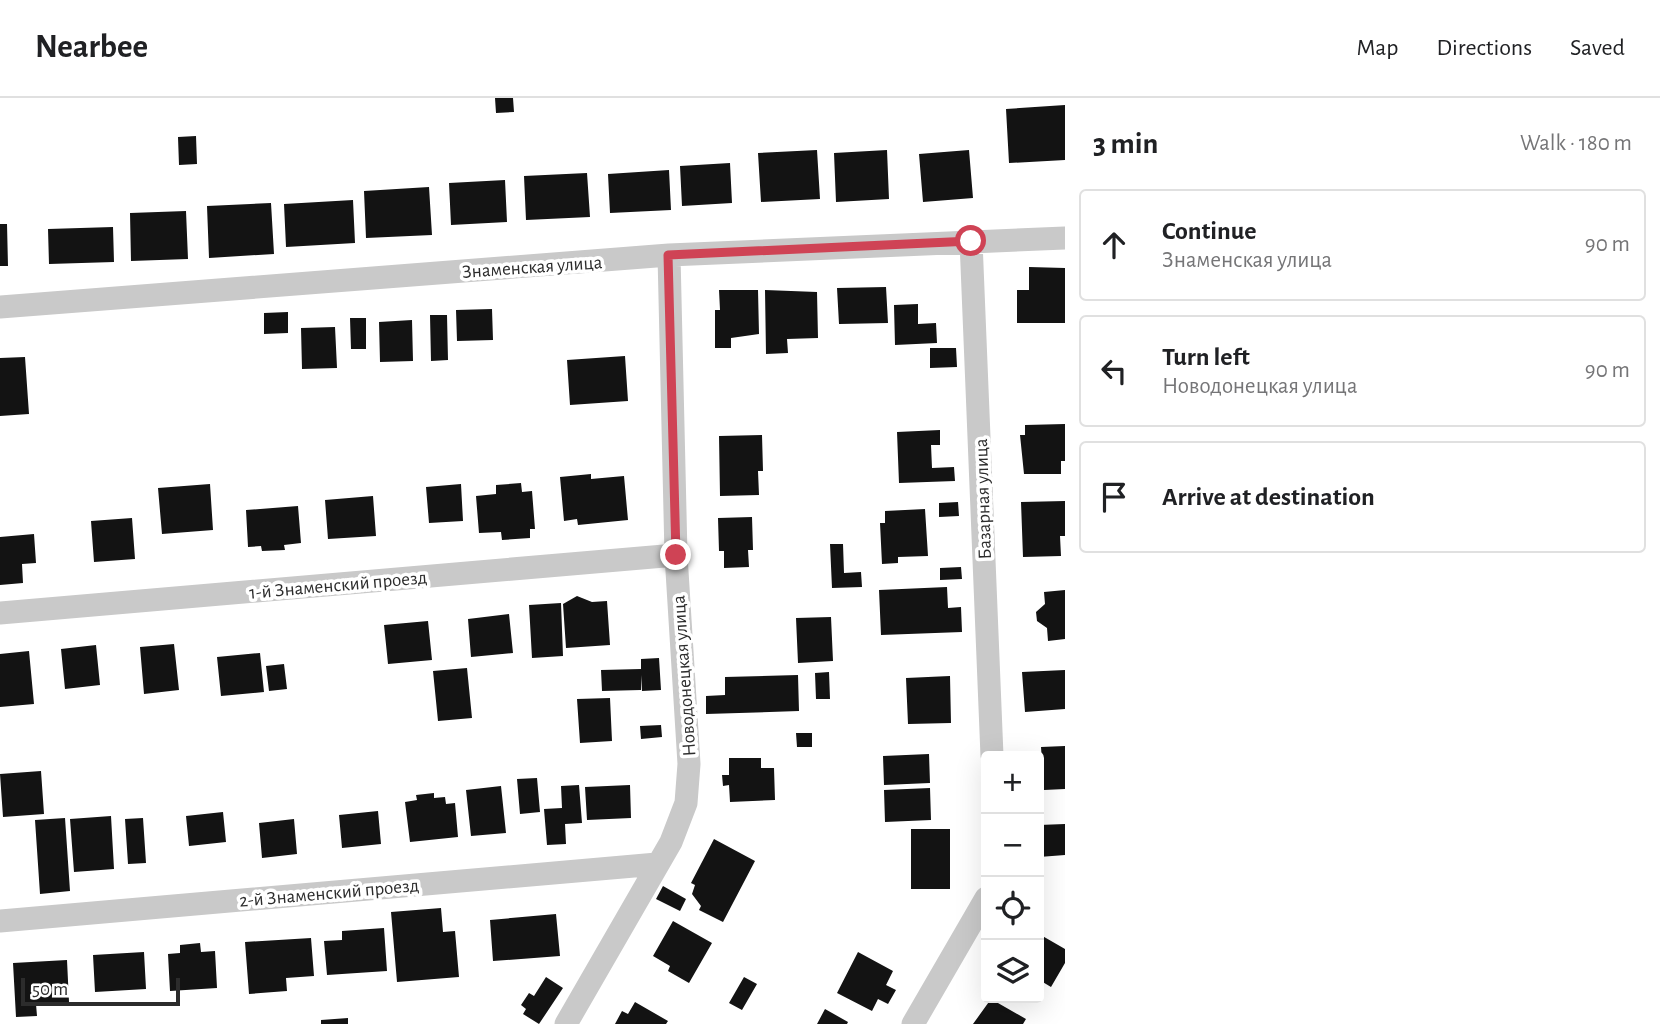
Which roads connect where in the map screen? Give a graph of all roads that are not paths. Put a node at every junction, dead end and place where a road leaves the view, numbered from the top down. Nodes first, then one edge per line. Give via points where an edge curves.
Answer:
1 (1065, 238) edge
2 (971, 241) junction
3 (668, 255) junction
4 (0, 307) edge
5 (676, 555) junction
6 (0, 613) edge
7 (992, 751) edge
8 (657, 864) junction
9 (981, 907) edge
10 (0, 921) edge
11 (566, 1024) edge
12 (913, 1024) edge

1 - 2 street, Знаменская улица
2 - 3 street, Знаменская улица
2 - 7 street, Базарная улица
3 - 4 street, Знаменская улица
3 - 5 street, Новодонецкая улица
5 - 6 street, 1-й Знаменский проезд
5 - 8 street, Новодонецкая улица via 690,764 686,803
8 - 10 street, 2-й Знаменский проезд
8 - 11 street, Новодонецкая улица
9 - 12 street

